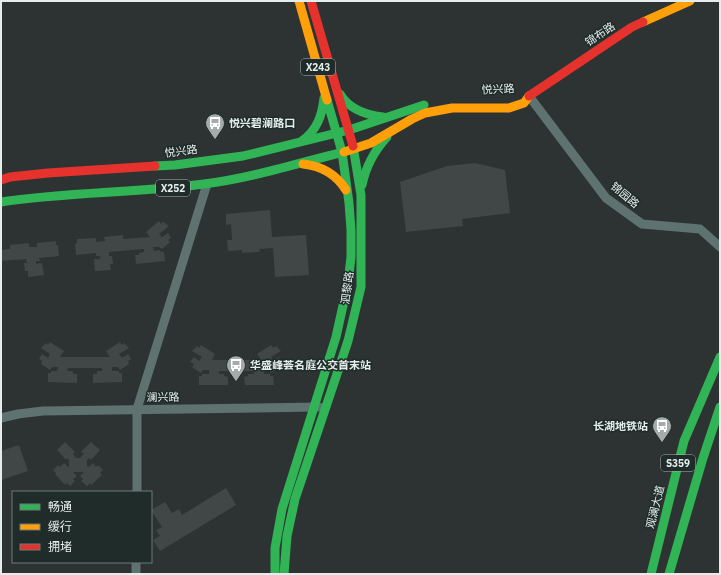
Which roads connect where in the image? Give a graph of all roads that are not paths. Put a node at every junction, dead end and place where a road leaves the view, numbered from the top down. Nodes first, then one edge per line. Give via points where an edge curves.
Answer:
1 (299, 1) edge
2 (311, 1) edge
3 (690, 1) edge
4 (324, 86) junction
5 (336, 86) junction
6 (529, 96) junction
7 (396, 115) junction
8 (349, 130) junction
9 (394, 130) junction
10 (337, 133) junction
11 (299, 142) junction
12 (354, 149) junction
13 (342, 152) junction
14 (296, 164) junction
15 (1, 180) edge
16 (207, 184) junction
17 (348, 194) junction
18 (361, 195) junction
19 (1, 202) edge
20 (720, 247) edge
21 (720, 357) edge
22 (314, 407) junction
23 (326, 407) junction
24 (720, 407) edge
25 (137, 410) junction
26 (1, 418) edge
27 (136, 491) edge
28 (136, 563) edge
29 (136, 574) edge
30 (275, 574) edge
31 (284, 574) edge
32 (651, 574) edge
33 (669, 574) edge

1 - 4 main road, 泗黎路 / X243
2 - 5 main road, 泗黎路 / X243
3 - 6 main road, 锦布路 / X252 via 632,27
4 - 10 main road, 泗黎路 / X243
4 - 11 main road via 322,116 315,130
5 - 7 main road via 348,104 364,114 385,117
5 - 8 main road, 泗黎路 / X243
6 - 7 main road, 悦兴路 / X252 via 516,102 492,104 434,102
6 - 9 main road, 悦兴路 / X252 via 524,103 509,108 452,108 425,113
6 - 20 street, 锦园路 via 606,198 642,224 700,229
7 - 8 main road, 悦兴路 / X252
8 - 10 main road, 悦兴路 / X252
8 - 12 main road, 泗黎路 / X243
9 - 12 main road, 悦兴路 / X252
9 - 18 main road via 376,149 370,160 365,171
10 - 11 main road, 悦兴路 / X252
10 - 13 main road, 泗黎路 / X243
11 - 15 main road, 悦兴路 / X252 via 243,156 175,165 10,177
12 - 13 main road, 悦兴路 / X252
12 - 18 main road, 泗黎路 / X243
13 - 14 main road, 悦兴路 / X252
13 - 17 main road, 泗黎路 / X243
14 - 16 main road, 悦兴路 / X252
14 - 17 main road via 320,167 329,171 337,177
16 - 19 main road, 悦兴路 / X252
16 - 25 street
17 - 22 main road, 泗黎路 / X243 via 351,230 348,283 336,337
18 - 23 main road, 泗黎路 / X243 via 361,287 348,341
21 - 32 main road, 观澜大道 / S359 via 684,442
22 - 23 street, 澜兴路
22 - 25 street, 澜兴路
22 - 30 main road, 泗黎路 / X243 via 282,509 275,548
23 - 31 main road, 泗黎路 / X243 via 289,522
24 - 33 main road, S359
25 - 26 street, 澜兴路 via 43,411
25 - 27 street
28 - 29 street

